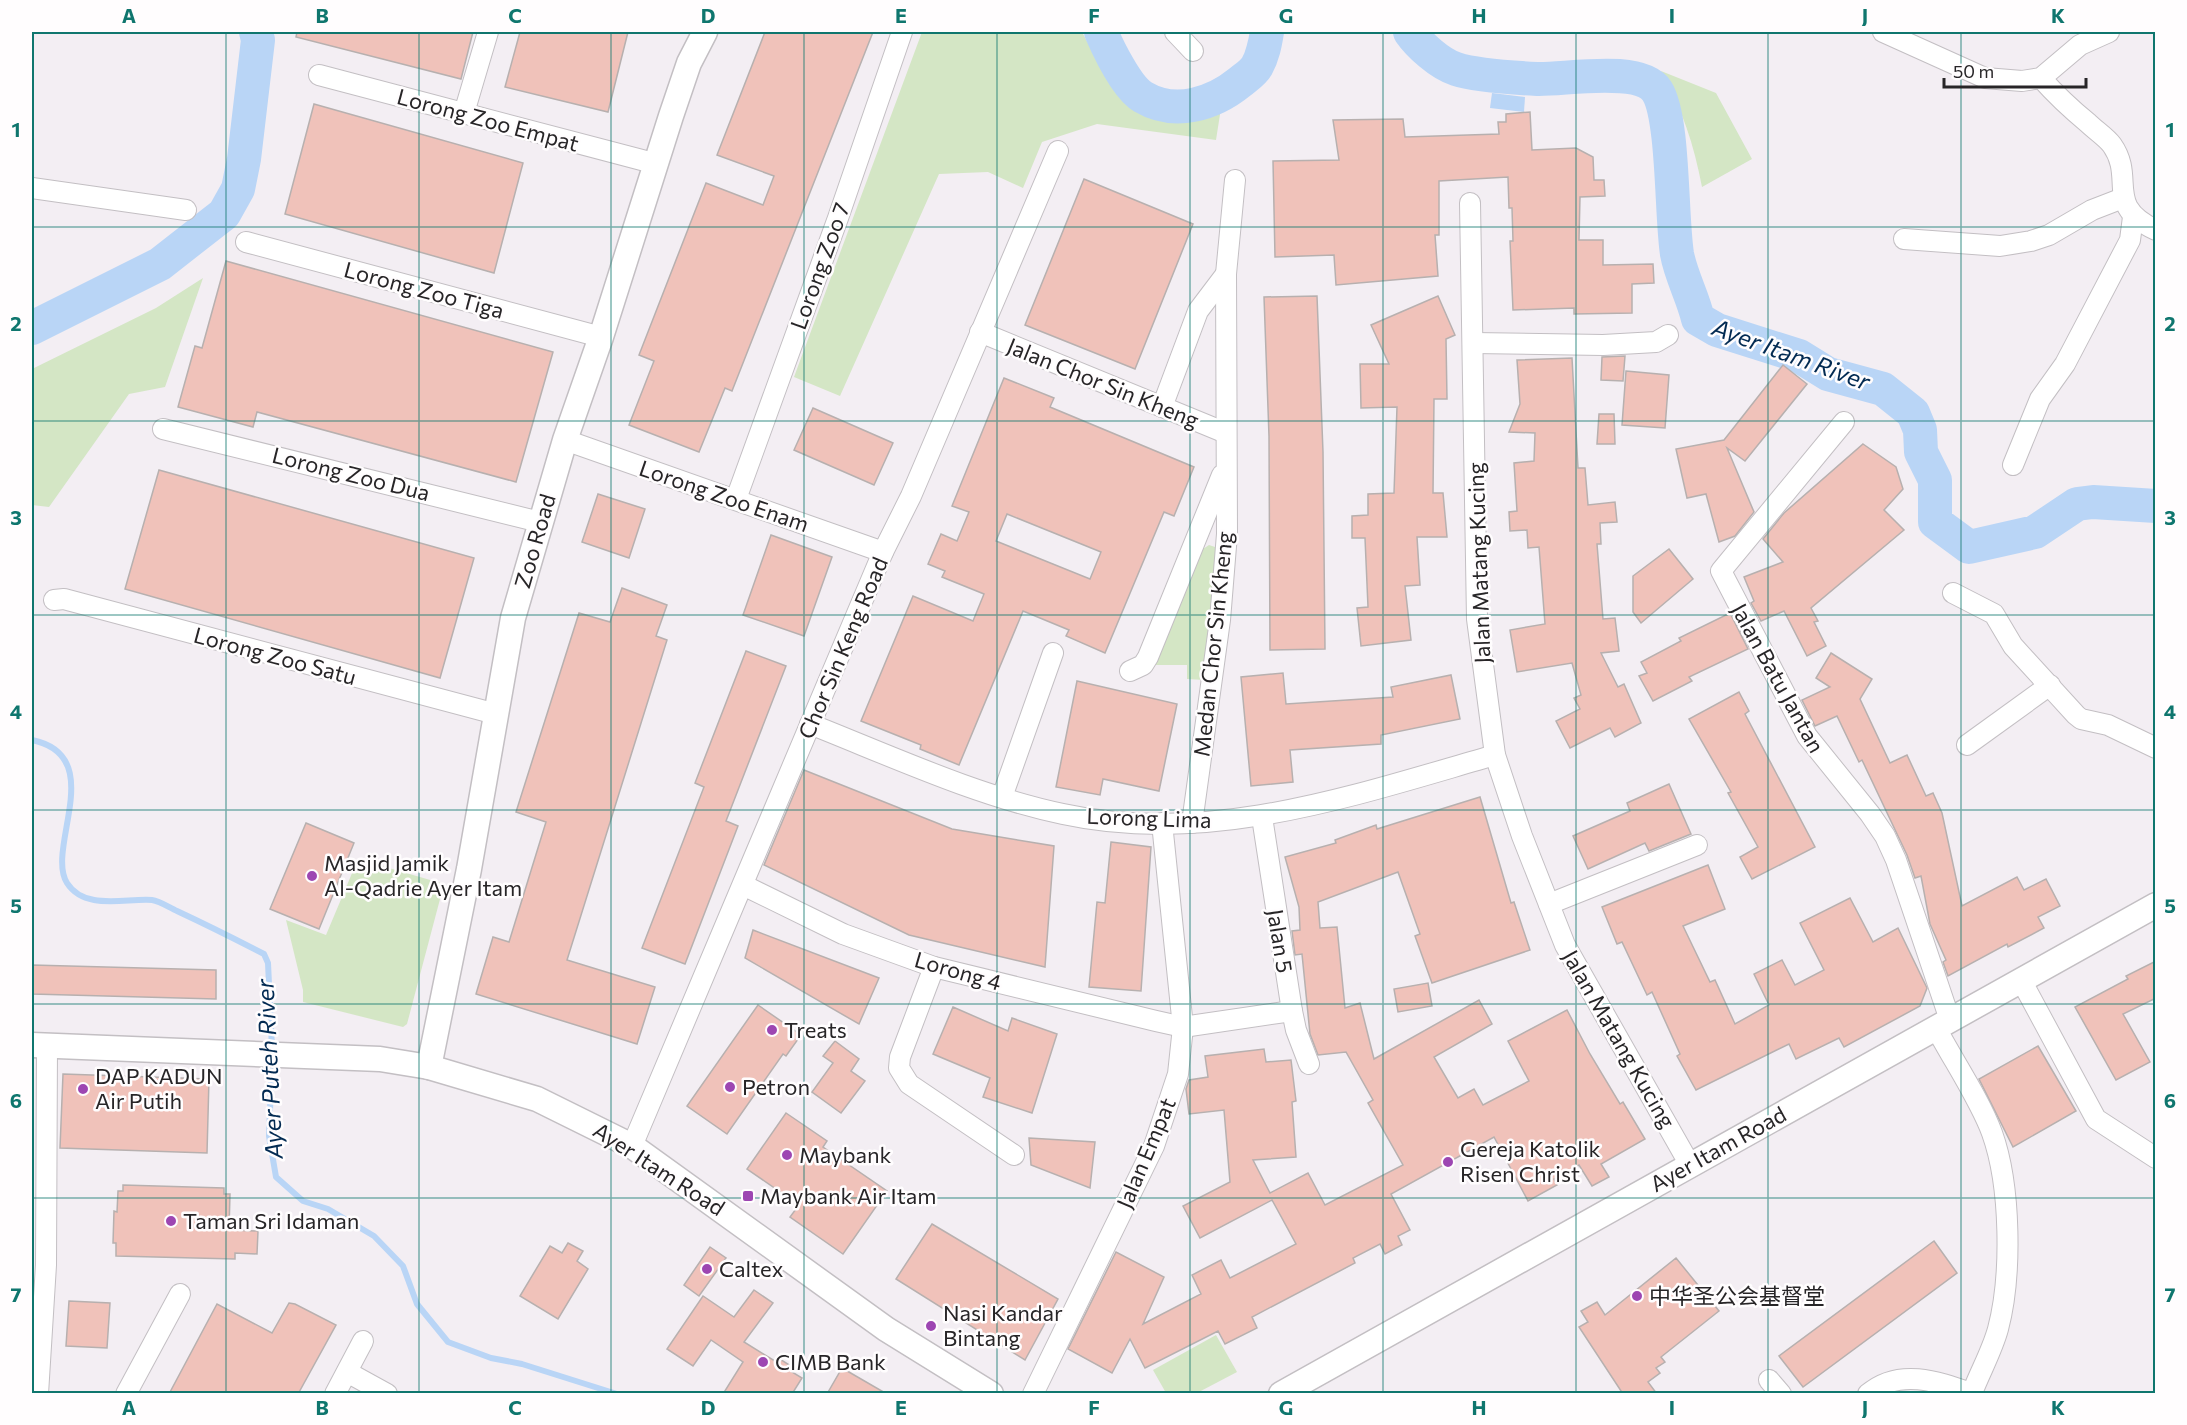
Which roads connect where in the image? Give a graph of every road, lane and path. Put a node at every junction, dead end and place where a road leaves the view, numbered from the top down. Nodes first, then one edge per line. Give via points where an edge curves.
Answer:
1 (488, 32) edge
2 (705, 32) edge
3 (902, 32) edge
4 (1176, 32) edge
5 (1883, 32) edge
6 (2109, 32) edge
7 (1193, 51) dead end
8 (319, 75) dead end
9 (2042, 78) junction
10 (464, 113) junction
11 (1058, 152) dead end
12 (657, 164) junction
13 (1234, 180) dead end
14 (32, 188) edge
15 (2123, 198) junction
16 (1470, 203) dead end
17 (186, 210) dead end
18 (2133, 217) junction
19 (2156, 230) edge
20 (1904, 239) dead end
21 (246, 242) dead end
22 (1226, 274) junction
23 (980, 332) junction
24 (1668, 335) dead end
25 (601, 337) junction
26 (1473, 343) junction
27 (1162, 407) junction
28 (1844, 422) dead end
29 (163, 429) dead end
30 (1226, 433) junction
31 (565, 441) junction
32 (1227, 464) junction
33 (2013, 465) dead end
34 (736, 500) junction
35 (540, 522) junction
36 (883, 552) junction
37 (1953, 593) dead end
38 (54, 600) dead end
39 (1053, 653) dead end
40 (1130, 671) dead end
41 (2050, 685) junction
42 (496, 714) junction
43 (810, 724) junction
44 (1968, 745) dead end
45 (2156, 748) edge
46 (1495, 755) junction
47 (1002, 797) junction
48 (1262, 817) junction
49 (1162, 823) junction
50 (1192, 823) junction
51 (1697, 845) dead end
52 (743, 885) junction
53 (1549, 904) junction
54 (2156, 905) edge
55 (934, 967) junction
56 (2021, 980) junction
57 (1292, 1011) junction
58 (1943, 1024) junction
59 (1183, 1027) junction
60 (39, 1045) edge
61 (1308, 1064) dead end
62 (429, 1067) junction
63 (632, 1146) junction
64 (1014, 1155) dead end
65 (2156, 1158) edge
66 (1690, 1165) junction
67 (180, 1294) dead end
68 (37, 1309) edge
69 (363, 1341) dead end
70 (347, 1372) junction
71 (1973, 1393) edge
72 (38, 1394) edge
73 (126, 1394) edge
74 (335, 1394) edge
75 (387, 1394) edge
76 (991, 1394) edge
77 (1033, 1394) edge
78 (1281, 1394) edge
79 (1868, 1394) edge

1 - 10 street
2 - 12 main road, Zoo Road via 689,63
3 - 34 street, Lorong Zoo 7
4 - 7 street
5 - 9 street via 1985,78
6 - 9 street via 2080,45
8 - 10 street, Lorong Zoo Empat
9 - 15 street via 2112,146 2118,158
10 - 12 street, Lorong Zoo Empat
11 - 23 street, Chor Sin Keng Road
12 - 25 main road, Zoo Road
13 - 22 street, Medan Chor Sin Kheng
14 - 17 street
15 - 18 street
15 - 20 street via 2031,241 2000,246
16 - 26 street, Jalan Matang Kucing
18 - 19 street
18 - 33 street via 2130,240 2065,364 2040,399
21 - 25 street, Lorong Zoo Tiga
22 - 27 street via 1198,311
22 - 30 street, Medan Chor Sin Kheng
23 - 27 street, Jalan Chor Sin Kheng
23 - 36 street, Chor Sin Keng Road via 911,496
24 - 26 street via 1656,342 1603,345
25 - 31 main road, Zoo Road
26 - 46 street, Jalan Matang Kucing via 1477,619
27 - 30 street, Jalan Chor Sin Kheng
28 - 58 street, Jalan Batu Jantan via 1721,571 1808,736 1885,836 1896,860
29 - 35 street, Lorong Zoo Dua
30 - 32 street, Medan Chor Sin Kheng
31 - 34 street, Lorong Zoo Enam
31 - 35 main road, Zoo Road
32 - 40 street, Medan Chor Sin Kheng via 1148,657 1143,665
32 - 50 street, Medan Chor Sin Kheng via 1227,534 1220,620
34 - 36 street, Lorong Zoo Enam
35 - 42 main road, Zoo Road via 513,618
36 - 43 street, Chor Sin Keng Road
37 - 41 street via 1994,614 2013,646
38 - 42 street, Lorong Zoo Satu via 64,599
39 - 47 street
41 - 44 street
41 - 45 street via 2081,719 2108,725
42 - 62 main road, Zoo Road
43 - 47 street, Lorong Lima
43 - 52 street, Chor Sin Keng Road
46 - 48 street, Lorong Lima via 1326,804
46 - 53 street, Jalan Matang Kucing
47 - 49 street, Lorong Lima via 1063,814
48 - 50 street, Lorong Lima
48 - 57 street, Jalan 5
49 - 50 street, Lorong Lima
49 - 59 street, Jalan Empat
51 - 53 street
52 - 55 street, Lorong 4 via 843,934
52 - 63 street, Chor Sin Keng Road
53 - 66 street, Jalan Matang Kucing via 1565,945
54 - 56 main road, Ayer Itam Road
55 - 59 street, Lorong 4
55 - 64 street via 899,1069 909,1084
56 - 58 main road, Ayer Itam Road
56 - 65 street via 2097,1119
57 - 59 street
57 - 61 street, Jalan 5
58 - 66 main road, Ayer Itam Road
58 - 71 street via 1992,1132 2001,1165 2008,1240 1998,1331
59 - 77 street, Jalan Empat via 1178,1074 1154,1146
60 - 62 main road, Ayer Itam Road via 295,1054 380,1059
60 - 68 street via 46,1265
62 - 63 main road, Ayer Itam Road via 537,1099
63 - 76 main road, Ayer Itam Road via 886,1329
66 - 78 main road, Ayer Itam Road
67 - 73 street
68 - 72 street
69 - 70 street
70 - 74 street
70 - 75 street
71 - 79 street via 1931,1380 1901,1378

